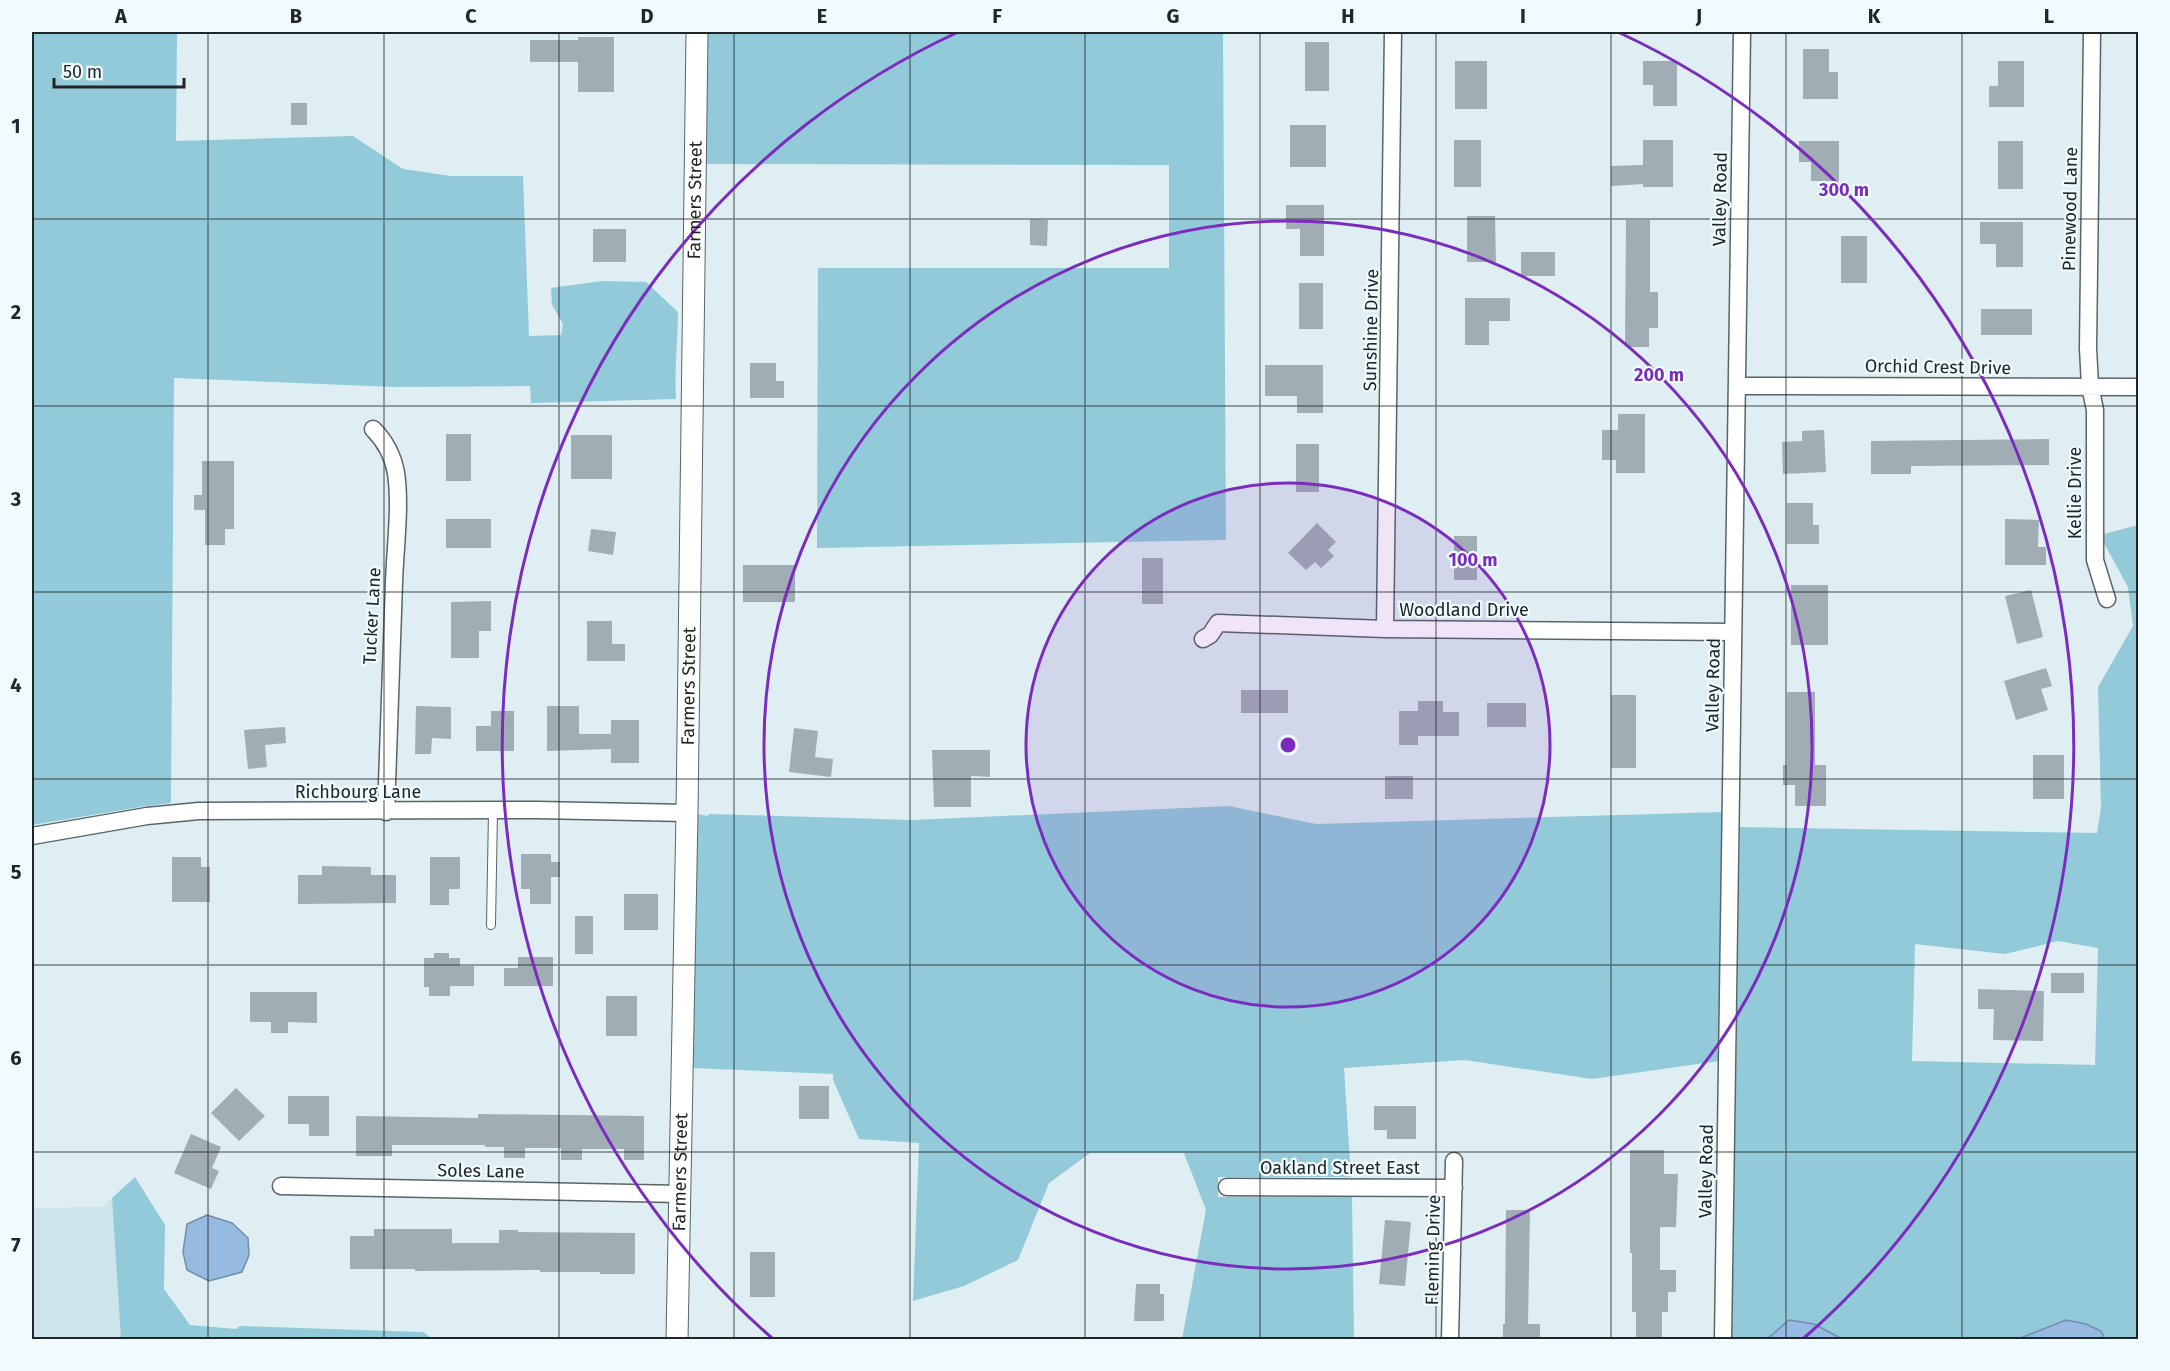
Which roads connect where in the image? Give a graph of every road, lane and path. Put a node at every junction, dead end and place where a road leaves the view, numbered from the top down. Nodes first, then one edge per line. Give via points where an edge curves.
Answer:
1 (697, 32) edge
2 (1393, 32) edge
3 (1742, 32) edge
4 (2092, 32) edge
5 (1737, 386) junction
6 (2090, 386) junction
7 (2139, 387) edge
8 (373, 429) dead end
9 (2107, 598) dead end
10 (1385, 629) junction
11 (1734, 632) junction
12 (1203, 639) dead end
13 (493, 811) junction
14 (386, 812) junction
15 (687, 813) junction
16 (32, 836) edge
17 (491, 925) dead end
18 (1454, 1161) dead end
19 (281, 1186) dead end
20 (1227, 1187) dead end
21 (1454, 1188) junction
22 (680, 1194) junction
23 (677, 1340) edge
24 (1450, 1340) edge
25 (1723, 1340) edge

1 - 15 street, Farmers Street
2 - 10 street, Sunshine Drive
3 - 5 street, Valley Road
4 - 6 street, Pinewood Lane
5 - 6 street, Orchid Crest Drive
5 - 11 street, Valley Road
6 - 7 street, Orchid Crest Drive
6 - 9 street, Kellie Drive via 2094,410 2095,560
8 - 14 street, Tucker Lane via 391,454 396,483
10 - 11 street, Woodland Drive
10 - 12 street, Woodland Drive via 1226,623 1218,624
11 - 25 street, Valley Road
13 - 14 street, Richbourg Lane
13 - 15 street, Richbourg Lane
13 - 17 lane
14 - 16 street, Richbourg Lane via 199,811
15 - 22 street, Farmers Street
18 - 21 street, Fleming Drive
19 - 22 street, Soles Lane
20 - 21 street, Oakland Street East
21 - 24 street, Fleming Drive
22 - 23 street, Farmers Street

